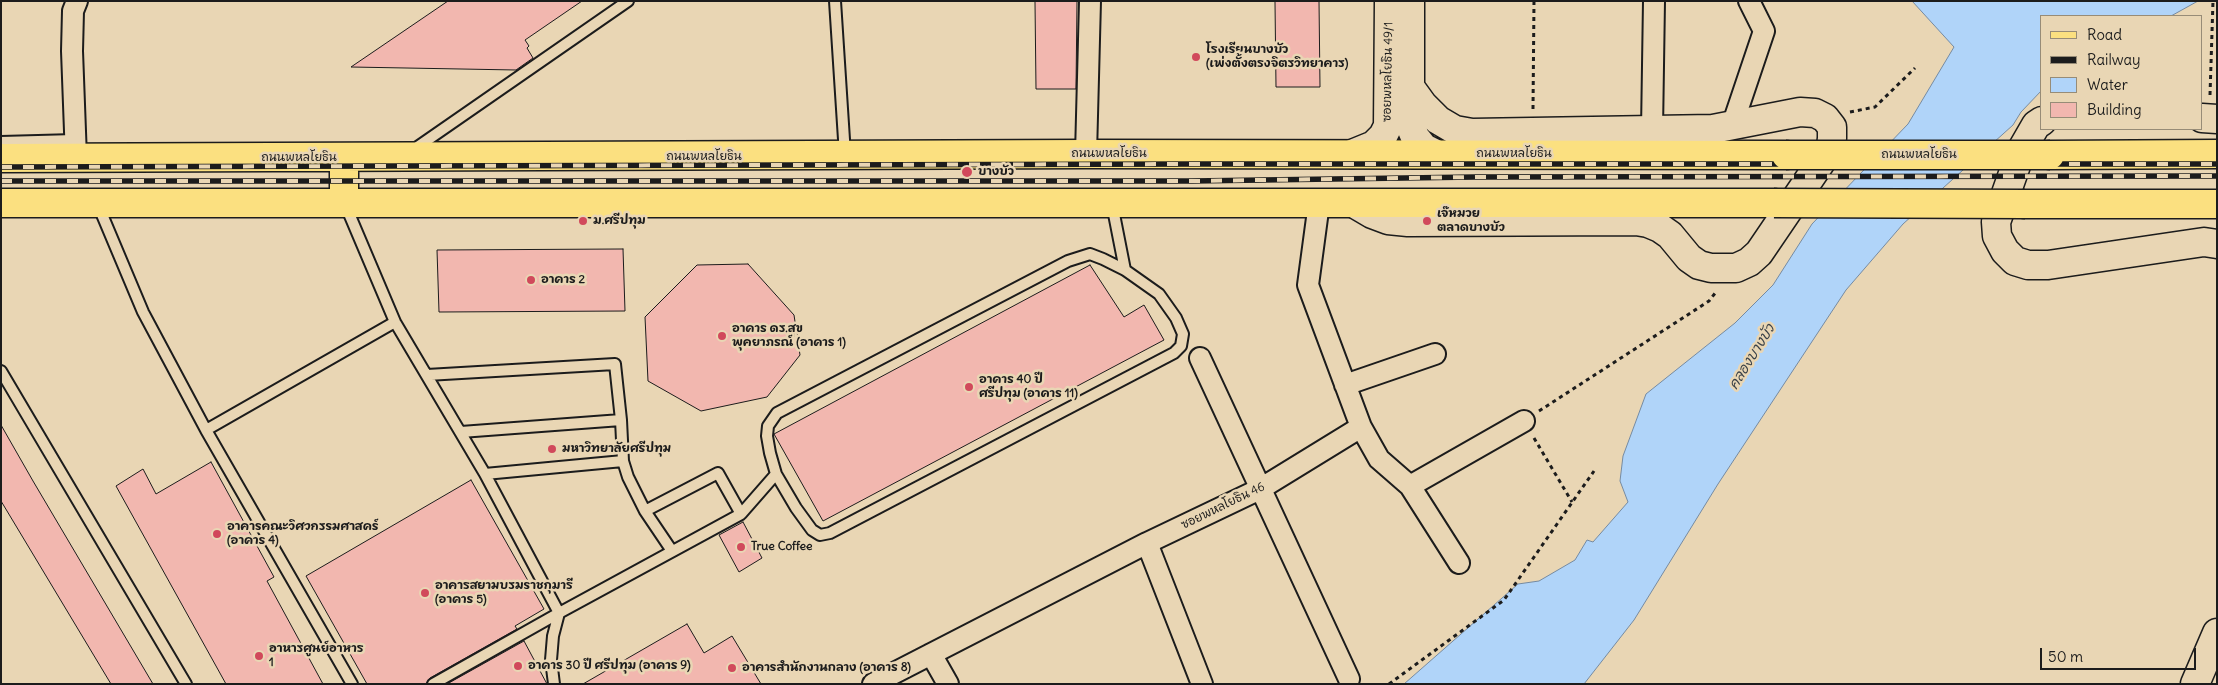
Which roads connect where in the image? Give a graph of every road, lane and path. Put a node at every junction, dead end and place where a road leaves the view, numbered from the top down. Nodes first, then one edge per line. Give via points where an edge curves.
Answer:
1 (77, 1) edge
2 (628, 1) edge
3 (835, 1) edge
4 (1090, 1) edge
5 (1389, 1) edge
6 (1410, 1) edge
7 (1534, 1) edge
8 (1654, 1) edge
9 (1749, 1) edge
10 (2213, 1) edge
11 (1915, 68) dead end
12 (1410, 87) junction
13 (1825, 118) junction
14 (2209, 118) edge
15 (2040, 123) edge
16 (1732, 126) junction
17 (1652, 130) junction
18 (1533, 132) junction
19 (1, 142) edge
20 (75, 149) junction
21 (1086, 154) junction
22 (1352, 154) junction
23 (1436, 154) junction
24 (2217, 154) edge
25 (845, 156) junction
26 (1, 158) edge
27 (344, 158) junction
28 (402, 158) junction
29 (1, 202) edge
30 (97, 202) junction
31 (1112, 203) junction
32 (344, 204) junction
33 (1319, 204) junction
34 (1356, 204) junction
35 (2174, 204) junction
36 (2217, 204) edge
37 (2217, 219) edge
38 (2217, 244) edge
39 (1736, 268) junction
40 (1125, 270) junction
41 (395, 322) junction
42 (1436, 354) dead end
43 (1200, 358) dead end
44 (1, 371) edge
45 (427, 375) junction
46 (1345, 385) junction
47 (621, 420) junction
48 (1524, 421) junction
49 (1361, 427) junction
50 (206, 430) junction
51 (461, 432) junction
52 (623, 461) junction
53 (1594, 471) dead end
54 (486, 474) junction
55 (776, 474) junction
56 (1410, 486) junction
57 (1260, 489) junction
58 (1572, 502) junction
59 (645, 511) junction
60 (741, 514) junction
61 (1147, 543) junction
62 (672, 551) junction
63 (1459, 563) dead end
64 (559, 613) junction
65 (2217, 633) edge
66 (931, 654) junction
67 (1349, 679) dead end
68 (186, 684) edge
69 (352, 684) edge
70 (433, 684) edge
71 (554, 684) edge
72 (873, 684) edge
73 (948, 684) edge
74 (1202, 684) edge
75 (1388, 684) edge
76 (2195, 684) edge

1 - 20 street via 73,11 72,51
2 - 28 lane
3 - 25 lane
4 - 21 street
5 - 22 main road, ซอยพหลโยธิน 49/1 via 1388,126 1374,145
6 - 12 main road, ซอยพหลโยธิน 49/1
7 - 18 path
8 - 17 street
9 - 16 street via 1764,31
10 - 14 path
11 - 13 path via 1875,107
12 - 18 main road via 1438,120 1455,130 1472,133
12 - 23 main road, ซอยพหลโยธิน 49/1 via 1410,125 1424,148
13 - 16 main road via 1815,113 1800,112
13 - 39 main road via 1832,127 1831,147 1759,253
15 - 38 main road via 2022,151 1996,222 1997,236 2015,262 2048,264 2204,242
16 - 17 main road
17 - 18 main road
19 - 20 lane
20 - 26 main road, ถนนพหลโยธิน
20 - 27 main road, ถนนพหลโยธิน
21 - 22 main road, ถนนพหลโยธิน
21 - 25 main road, ถนนพหลโยธิน
22 - 23 main road, ถนนพหลโยธิน
23 - 24 main road, ถนนพหลโยธิน, bridge
25 - 28 main road, ถนนพหลโยธิน
27 - 28 main road, ถนนพหลโยธิน
27 - 32 main road
29 - 30 main road
30 - 32 main road
30 - 50 lane via 143,312
31 - 32 main road
31 - 33 main road
31 - 40 lane
32 - 41 lane
33 - 34 main road
33 - 46 street via 1308,285
34 - 35 main road, bridge
34 - 39 main road via 1388,220 1408,222 1648,223 1670,235 1699,265
35 - 36 main road
35 - 37 main road
39 - 48 path via 1709,301
40 - 55 lane via 1090,254 1068,261 783,408 772,419 767,436
40 - 55 lane via 1159,294 1176,318 1183,334 1181,346 1174,354 830,533 820,535 812,530
41 - 45 lane
41 - 50 lane
42 - 46 street
43 - 57 street
44 - 68 lane
45 - 47 lane via 614,364
45 - 51 lane
46 - 49 street
47 - 51 lane
47 - 52 lane
48 - 56 street
48 - 58 path
49 - 56 street via 1379,459
49 - 57 street, ซอยพหลโยธิน 46
50 - 69 lane
51 - 54 lane
52 - 54 lane
52 - 59 lane
53 - 58 path
54 - 64 lane
55 - 60 lane
56 - 63 street
57 - 61 street, ซอยพหลโยธิน 46
57 - 67 street
58 - 75 path via 1504,600
59 - 60 lane via 718,473
59 - 62 lane
60 - 62 lane
61 - 66 street, ซอยพหลโยธิน 46
61 - 74 street
62 - 64 lane
64 - 70 lane
64 - 71 lane via 553,636 551,669
65 - 76 main road
66 - 72 street, ซอยพหลโยธิน 46
66 - 73 street

